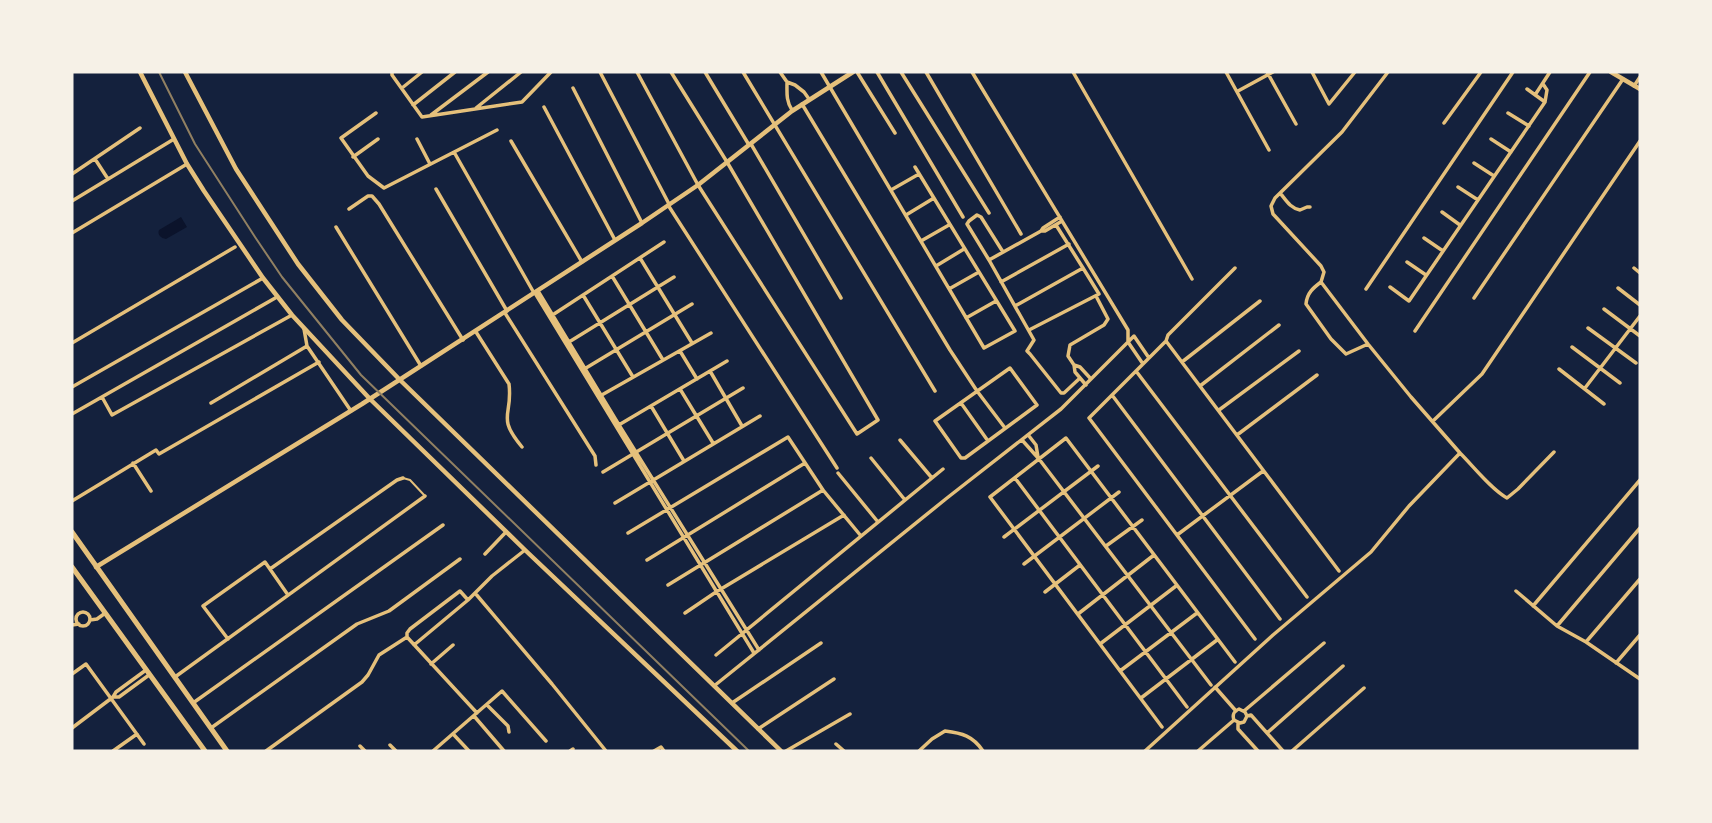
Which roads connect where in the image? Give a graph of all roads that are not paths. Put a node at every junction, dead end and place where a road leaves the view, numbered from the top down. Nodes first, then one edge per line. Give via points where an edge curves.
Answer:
1 (140, 72) edge
2 (185, 72) edge
3 (422, 72) edge
4 (455, 72) edge
5 (488, 72) edge
6 (521, 72) edge
7 (551, 72) edge
8 (600, 72) edge
9 (636, 72) edge
10 (671, 72) edge
11 (705, 72) edge
12 (743, 72) edge
13 (780, 72) edge
14 (821, 72) edge
15 (855, 72) edge
16 (877, 72) edge
17 (901, 72) edge
18 (926, 72) edge
19 (972, 72) edge
20 (1073, 72) edge
21 (1226, 72) edge
22 (1273, 72) edge
23 (1312, 72) edge
24 (1355, 72) edge
25 (1388, 72) edge
26 (1481, 72) edge
27 (1513, 72) edge
28 (1550, 72) edge
29 (1590, 72) edge
30 (1611, 72) edge
31 (392, 73) edge
32 (1267, 73) edge
33 (1640, 77) edge
34 (1623, 79) junction
35 (787, 82) junction
36 (1543, 84) junction
37 (830, 86) junction
38 (1634, 86) junction
39 (401, 88) junction
40 (573, 88) dead end
41 (1527, 89) dead end
42 (1640, 89) edge
43 (1238, 92) junction
44 (1535, 95) junction
45 (809, 99) junction
46 (1545, 102) junction
47 (413, 104) junction
48 (802, 104) junction
49 (544, 107) dead end
50 (474, 109) junction
51 (792, 111) junction
52 (376, 113) dead end
53 (1508, 113) dead end
54 (430, 117) junction
55 (1444, 123) dead end
56 (775, 124) junction
57 (1296, 124) dead end
58 (1529, 126) junction
59 (140, 128) dead end
60 (497, 130) dead end
61 (895, 132) dead end
62 (174, 139) junction
63 (378, 139) dead end
64 (417, 139) dead end
65 (1491, 139) dead end
66 (511, 141) dead end
67 (1640, 141) edge
68 (750, 144) junction
69 (1269, 150) dead end
70 (454, 152) junction
71 (1511, 152) junction
72 (353, 157) junction
73 (95, 159) junction
74 (727, 162) junction
75 (1474, 163) dead end
76 (187, 164) junction
77 (430, 164) junction
78 (915, 167) dead end
79 (72, 174) edge
80 (919, 174) junction
81 (1494, 176) junction
82 (108, 178) junction
83 (698, 185) junction
84 (1458, 187) dead end
85 (436, 189) dead end
86 (891, 190) junction
87 (1280, 193) junction
88 (934, 198) junction
89 (1478, 200) junction
90 (72, 201) edge
91 (669, 205) junction
92 (1310, 207) dead end
93 (349, 209) dead end
94 (1441, 212) dead end
95 (989, 213) dead end
96 (906, 215) junction
97 (963, 217) dead end
98 (1061, 219) junction
99 (642, 223) junction
100 (950, 224) junction
101 (1056, 225) junction
102 (1460, 225) junction
103 (336, 227) dead end
104 (1041, 231) junction
105 (72, 233) edge
106 (1021, 234) dead end
107 (1424, 238) dead end
108 (615, 240) junction
109 (921, 241) junction
110 (664, 242) dead end
111 (1069, 244) junction
112 (235, 247) dead end
113 (965, 248) junction
114 (1443, 251) junction
115 (1003, 252) junction
116 (640, 258) junction
117 (989, 260) junction
118 (582, 262) junction
119 (1407, 262) dead end
120 (936, 266) junction
121 (1083, 268) junction
122 (1235, 268) dead end
123 (1634, 268) dead end
124 (979, 272) junction
125 (1640, 273) edge
126 (1426, 275) junction
127 (612, 276) junction
128 (674, 276) dead end
129 (262, 278) junction
130 (1192, 279) dead end
131 (1001, 282) junction
132 (1321, 282) junction
133 (658, 286) junction
134 (1390, 287) dead end
135 (1618, 288) dead end
136 (950, 289) junction
137 (1366, 289) dead end
138 (536, 292) junction
139 (583, 295) junction
140 (1096, 295) junction
141 (276, 297) junction
142 (841, 298) dead end
143 (1474, 298) dead end
144 (996, 301) junction
145 (1260, 301) dead end
146 (629, 304) junction
147 (692, 304) dead end
148 (1640, 305) edge
149 (1015, 306) junction
150 (1604, 309) dead end
151 (506, 312) junction
152 (675, 314) junction
153 (292, 315) junction
154 (551, 316) junction
155 (1640, 316) edge
156 (967, 318) junction
157 (600, 322) junction
158 (1279, 325) dead end
159 (1588, 328) dead end
160 (1630, 328) junction
161 (304, 329) junction
162 (1029, 330) junction
163 (1415, 331) dead end
164 (476, 332) junction
165 (646, 332) junction
166 (711, 333) dead end
167 (1640, 336) edge
168 (463, 340) junction
169 (1166, 341) junction
170 (567, 342) junction
171 (1128, 342) junction
172 (72, 343) edge
173 (692, 344) junction
174 (1368, 344) junction
175 (307, 346) junction
176 (1572, 347) dead end
177 (1615, 348) junction
178 (616, 350) junction
179 (680, 351) junction
180 (1299, 351) dead end
181 (1149, 358) junction
182 (663, 360) junction
183 (727, 361) dead end
184 (319, 362) junction
185 (1182, 362) junction
186 (1636, 363) dead end
187 (1143, 364) junction
188 (1074, 365) junction
189 (421, 366) junction
190 (1559, 369) dead end
191 (1600, 369) junction
192 (583, 370) junction
193 (710, 371) junction
194 (1136, 371) junction
195 (1317, 375) dead end
196 (633, 378) junction
197 (1080, 378) junction
198 (696, 379) junction
199 (1091, 379) junction
200 (400, 380) junction
201 (1620, 383) dead end
202 (1086, 385) junction
203 (1200, 386) junction
204 (72, 387) edge
205 (743, 388) dead end
206 (1585, 388) junction
207 (680, 389) junction
208 (935, 391) dead end
209 (977, 391) junction
210 (1112, 395) junction
211 (102, 397) junction
212 (600, 397) junction
213 (726, 398) junction
214 (370, 399) junction
215 (211, 403) dead end
216 (960, 403) junction
217 (1604, 404) dead end
218 (651, 406) junction
219 (351, 411) junction
220 (1218, 411) junction
221 (72, 414) edge
222 (760, 415) dead end
223 (696, 416) junction
224 (1433, 421) junction
225 (617, 426) junction
226 (742, 426) junction
227 (1005, 428) junction
228 (668, 433) junction
229 (1028, 435) junction
230 (1237, 435) junction
231 (900, 440) dead end
232 (1022, 440) junction
233 (988, 441) junction
234 (713, 443) junction
235 (522, 447) dead end
236 (1554, 452) dead end
237 (1460, 453) junction
238 (634, 454) junction
239 (871, 458) dead end
240 (1039, 459) junction
241 (684, 461) junction
242 (133, 463) junction
243 (805, 463) junction
244 (596, 465) dead end
245 (1098, 466) dead end
246 (943, 470) dead end
247 (1091, 471) junction
248 (1263, 471) junction
249 (603, 472) dead end
250 (403, 478) joint
251 (932, 478) junction
252 (1014, 478) junction
253 (650, 480) junction
254 (1640, 480) edge
255 (823, 490) junction
256 (151, 491) dead end
257 (1064, 492) junction
258 (1119, 492) dead end
259 (425, 496) joint
260 (1230, 496) junction
261 (1111, 498) junction
262 (905, 500) junction
263 (72, 501) edge
264 (615, 503) dead end
265 (667, 508) junction
266 (1039, 510) junction
267 (844, 515) junction
268 (1203, 516) junction
269 (1084, 519) junction
270 (1142, 520) dead end
271 (878, 522) junction
272 (443, 525) dead end
273 (1132, 526) junction
274 (1640, 528) edge
275 (1014, 529) junction
276 (506, 532) junction
277 (628, 533) dead end
278 (1177, 535) junction
279 (73, 536) edge
280 (685, 536) junction
281 (861, 536) junction
282 (1004, 537) dead end
283 (1060, 538) junction
284 (1105, 546) junction
285 (525, 550) junction
286 (485, 554) dead end
287 (1154, 555) junction
288 (1035, 556) junction
289 (460, 559) dead end
290 (647, 560) dead end
291 (702, 564) junction
292 (1024, 565) dead end
293 (1080, 565) junction
294 (72, 567) edge
295 (96, 567) junction
296 (270, 569) junction
297 (1339, 571) dead end
298 (1128, 576) junction
299 (1640, 579) edge
300 (1055, 584) junction
301 (668, 585) dead end
302 (1177, 585) junction
303 (719, 591) junction
304 (1516, 591) dead end
305 (1045, 592) dead end
306 (475, 593) junction
307 (288, 595) junction
308 (1103, 595) junction
309 (1307, 597) dead end
310 (468, 600) junction
311 (1151, 605) junction
312 (1533, 606) junction
313 (685, 613) dead end
314 (1198, 613) junction
315 (104, 614) junction
316 (1078, 614) junction
317 (77, 618) junction
318 (1280, 619) dead end
319 (90, 620) junction
320 (72, 624) edge
321 (79, 624) junction
322 (1125, 625) junction
323 (1557, 626) junction
324 (746, 630) junction
325 (1171, 632) junction
326 (742, 634) junction
327 (1640, 635) edge
328 (407, 637) junction
329 (228, 639) junction
330 (1255, 639) dead end
331 (1218, 640) junction
332 (1586, 642) junction
333 (821, 643) dead end
334 (1324, 643) dead end
335 (1100, 644) junction
336 (414, 645) junction
337 (453, 646) dead end
338 (757, 652) junction
339 (1146, 652) junction
340 (716, 655) dead end
341 (1192, 659) junction
342 (1235, 662) dead end
343 (1616, 663) junction
344 (431, 664) junction
345 (1343, 666) dead end
346 (1120, 671) junction
347 (147, 673) junction
348 (72, 674) edge
349 (175, 677) junction
350 (834, 679) dead end
351 (1166, 679) junction
352 (1640, 679) edge
353 (1213, 686) junction
354 (714, 687) junction
355 (1364, 688) dead end
356 (112, 698) junction
357 (1141, 698) junction
358 (193, 703) junction
359 (732, 703) junction
360 (487, 705) junction
361 (1187, 707) dead end
362 (1236, 711) junction
363 (1246, 713) junction
364 (850, 714) dead end
365 (475, 715) junction
366 (1236, 721) junction
367 (211, 727) junction
368 (1162, 727) dead end
369 (72, 728) edge
370 (758, 729) junction
371 (509, 732) dead end
372 (1267, 733) junction
373 (137, 734) junction
374 (453, 734) junction
375 (546, 741) dead end
376 (144, 744) dead end
377 (836, 744) dead end
378 (390, 745) dead end
379 (360, 746) dead end
380 (1253, 746) junction
381 (662, 749) edge
382 (113, 751) edge
383 (205, 751) edge
384 (227, 751) edge
385 (266, 751) edge
386 (365, 751) edge
387 (397, 751) edge
388 (433, 751) edge
389 (469, 751) edge
390 (504, 751) edge
391 (606, 751) edge
392 (654, 751) edge
393 (737, 751) edge
394 (781, 751) edge
395 (786, 751) edge
396 (844, 751) edge
397 (919, 751) edge
398 (983, 751) edge
399 (1145, 751) edge
400 (1198, 751) edge
401 (1247, 751) edge
402 (1258, 751) edge
403 (1283, 751) edge
404 (1292, 751) edge

1 - 62 street
2 - 200 street via 236,169 298,264 342,320
3 - 39 street
4 - 47 street
5 - 54 street
6 - 50 street
7 - 50 street via 522,102
8 - 91 street
9 - 83 street
10 - 74 street
11 - 68 street
12 - 56 street
13 - 35 street
14 - 37 street
15 - 37 street
15 - 61 street
16 - 97 street
17 - 95 street
18 - 106 street
19 - 98 street
20 - 130 street
21 - 43 street
22 - 32 street
23 - 24 street via 1329,104
25 - 87 street via 1342,132
26 - 55 street
27 - 137 street
28 - 36 street
29 - 163 street
30 - 34 street
31 - 39 street
32 - 43 street
32 - 57 street
33 - 38 street
34 - 38 street
34 - 143 street
35 - 45 street
35 - 51 street
36 - 44 street
36 - 46 street
37 - 45 street
37 - 86 street
38 - 42 street
39 - 47 street
40 - 99 street
41 - 44 street
43 - 69 street
44 - 46 street
45 - 48 street
46 - 58 street
47 - 54 street via 422,117
48 - 51 street
48 - 209 street
49 - 108 street
50 - 54 street
51 - 56 street
52 - 72 street via 341,138
53 - 58 street
56 - 68 street
56 - 208 street
58 - 71 street
59 - 73 street
60 - 70 street
62 - 76 street
62 - 82 street
63 - 72 street
64 - 77 street
65 - 71 street
66 - 118 street
67 - 224 street via 1482,373
68 - 74 street
68 - 142 street
70 - 77 street
70 - 138 street
71 - 81 street
72 - 77 street via 384,188
73 - 79 street
73 - 82 street
74 - 83 street
74 - 83 street via 878,420 857,434
75 - 81 street
76 - 105 street
76 - 129 street
78 - 80 street
80 - 86 street
80 - 88 street
81 - 89 street
82 - 90 street
83 - 91 street
84 - 89 street
85 - 151 street
86 - 96 street
87 - 92 street via 1294,208
87 - 132 street via 1271,206 1273,214 1324,270
88 - 96 street
88 - 100 street
89 - 102 street
91 - 99 street
91 - 271 street via 837,471
93 - 168 street via 368,196 379,204
94 - 102 street
96 - 109 street
98 - 101 street
98 - 104 street
98 - 171 street via 1128,330
99 - 108 street
100 - 109 street
100 - 113 street
101 - 104 street
101 - 111 street
102 - 114 street
103 - 189 street
104 - 115 street
107 - 114 street
108 - 118 street
109 - 120 street
110 - 116 street
111 - 121 street
111 - 131 street
112 - 172 street
113 - 120 street
113 - 124 street
114 - 126 street
115 - 117 street
115 - 117 street via 977,215 968,226
116 - 127 street
116 - 133 street
117 - 131 street
118 - 138 street
119 - 126 street
120 - 136 street
121 - 140 street
121 - 149 street
122 - 169 street
123 - 125 street
124 - 136 street
124 - 144 street
126 - 134 street via 1409,301
127 - 139 street
127 - 146 street
128 - 133 street
129 - 141 street
129 - 204 street
131 - 149 street
132 - 174 street
132 - 174 street via 1306,304 1340,351 1346,354
133 - 146 street
133 - 152 street
135 - 148 street
136 - 156 street
138 - 151 street
138 - 154 street
139 - 154 street
139 - 157 street
140 - 162 street
140 - 188 street via 1108,319 1070,345 1068,356
141 - 153 street
141 - 211 street
144 - 156 street
144 - 156 street via 1015,331 984,348
145 - 185 street
146 - 157 street
146 - 165 street
147 - 152 street
149 - 162 street
150 - 160 street
151 - 164 street
151 - 244 street
152 - 165 street
152 - 173 street
153 - 161 street
153 - 211 street via 112,415
154 - 170 street
155 - 160 street
157 - 170 street
157 - 178 street
158 - 203 street
159 - 177 street
160 - 167 street
160 - 177 street
161 - 175 street
161 - 214 street
162 - 197 street via 1034,340 1027,351 1061,393
164 - 168 street
164 - 235 street via 509,384 507,423
165 - 178 street
165 - 182 street
166 - 173 street
168 - 189 street
169 - 181 street
169 - 185 street
170 - 192 street
171 - 181 street via 1134,335
171 - 187 street
171 - 199 street
173 - 179 street
174 - 224 street
175 - 184 street
175 - 215 street
176 - 191 street
177 - 186 street
177 - 191 street
178 - 192 street
178 - 196 street
179 - 182 street
179 - 198 street
180 - 220 street
181 - 187 street
182 - 196 street
183 - 193 street
184 - 219 street
184 - 242 street via 159,454 156,450
185 - 203 street
187 - 194 street
188 - 197 street
188 - 199 street
189 - 200 street
190 - 206 street
191 - 201 street
191 - 206 street
192 - 212 street
193 - 198 street
193 - 213 street
194 - 210 street
194 - 260 street
195 - 230 street
196 - 212 street
197 - 202 street
198 - 207 street
199 - 202 street
200 - 214 street
200 - 354 street
202 - 229 street
203 - 220 street
205 - 213 street
206 - 217 street
207 - 218 street
207 - 223 street
209 - 216 street
209 - 227 street
209 - 227 street via 1010,368 1037,405
210 - 268 street
210 - 278 street via 1089,418
211 - 221 street
212 - 225 street
213 - 223 street
213 - 226 street
214 - 219 street
214 - 276 street
216 - 233 street
216 - 233 street via 936,421 961,458
218 - 225 street
218 - 228 street
219 - 295 street
220 - 230 street
222 - 226 street
223 - 228 street
223 - 234 street
224 - 237 street
225 - 238 street
226 - 234 street
227 - 233 street
228 - 238 street
228 - 241 street
229 - 232 street
229 - 240 street
230 - 248 street
231 - 251 street
232 - 240 street
232 - 338 street
234 - 241 street
236 - 237 street via 1507,498
237 - 353 street via 1371,552
238 - 249 street
238 - 253 street
239 - 262 street
240 - 247 street via 1066,438
240 - 252 street
240 - 257 street
241 - 253 street
242 - 256 street
242 - 263 street
243 - 255 street
243 - 265 street via 788,437
243 - 280 street
245 - 247 street
246 - 251 street
247 - 257 street
247 - 261 street
248 - 260 street
248 - 297 street
250 - 259 lane
250 - 296 street
251 - 262 street
252 - 266 street
252 - 275 street via 990,497
253 - 264 street
253 - 265 street
254 - 312 street
255 - 267 street
255 - 291 street
257 - 266 street
257 - 269 street
258 - 261 street
259 - 307 street
260 - 268 street
260 - 309 street
261 - 269 street
261 - 273 street
262 - 271 street
265 - 277 street
265 - 280 street
266 - 275 street
266 - 283 street
267 - 281 street
267 - 303 street
268 - 278 street
268 - 318 street
269 - 283 street
269 - 284 street
270 - 273 street
271 - 281 street
272 - 358 street
273 - 284 street
273 - 287 street
274 - 323 street
275 - 282 street
275 - 288 street
276 - 285 street
276 - 286 street
278 - 330 street
279 - 295 highway
280 - 290 street
280 - 291 street
281 - 324 street
283 - 288 street
283 - 293 street
284 - 298 street
285 - 306 street
285 - 393 street
287 - 298 street
287 - 302 street
288 - 292 street
288 - 300 street
289 - 367 street via 389,611 357,624
291 - 301 street
291 - 303 street
293 - 300 street
293 - 308 street
294 - 315 highway
295 - 349 highway
296 - 307 street
296 - 329 street via 265,562 203,606
298 - 308 street
298 - 311 street
299 - 332 street
300 - 305 street
300 - 316 street
302 - 311 street
302 - 314 street
303 - 313 street
303 - 324 street
303 - 326 street
304 - 312 street
306 - 310 street
306 - 391 street
307 - 329 street
308 - 316 street
308 - 322 street
310 - 328 street via 460,591 410,628
310 - 336 street
311 - 322 street
311 - 325 street
312 - 323 street
314 - 325 street
314 - 331 street
315 - 319 street
315 - 347 highway
316 - 335 street
317 - 319 street via 85,612
317 - 320 street
317 - 321 street
319 - 321 street via 87,625
320 - 321 street
322 - 335 street
322 - 339 street
323 - 332 street
324 - 326 street
324 - 338 street
325 - 339 street
325 - 341 street
326 - 338 street
326 - 340 street
327 - 343 street
328 - 336 street
328 - 385 street via 379,655 362,682
329 - 349 street
331 - 341 street
331 - 342 street
332 - 343 street
333 - 359 street
334 - 363 street
335 - 346 street
336 - 344 street
337 - 344 street
338 - 354 street
339 - 346 street
339 - 351 street
341 - 351 street
341 - 353 street
343 - 352 street
344 - 365 street
345 - 372 street
346 - 357 street
347 - 356 street
347 - 383 highway
348 - 356 street via 86,664
349 - 358 highway
350 - 370 street
351 - 357 street
351 - 361 street
353 - 362 street
353 - 399 street
354 - 359 street
355 - 404 street
356 - 369 street
356 - 373 street
357 - 368 street
358 - 367 highway
359 - 370 street
360 - 365 street
360 - 371 street
360 - 375 street via 502,691
362 - 363 street
362 - 366 street
363 - 366 street via 1244,722
363 - 372 street
364 - 395 street
365 - 374 street
365 - 390 street
366 - 380 street
366 - 400 street
367 - 384 highway
370 - 394 street
372 - 403 street
373 - 376 street
373 - 382 street
374 - 388 street
374 - 389 street
377 - 396 street
378 - 387 street
379 - 386 street
380 - 401 street
380 - 402 street
381 - 392 street
397 - 398 street via 944,731 967,734

